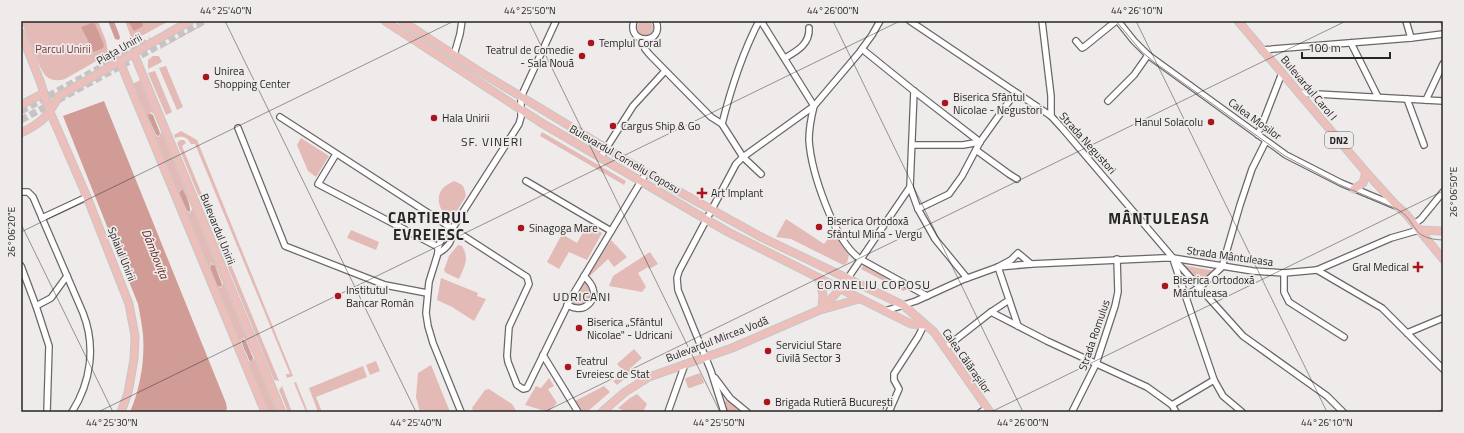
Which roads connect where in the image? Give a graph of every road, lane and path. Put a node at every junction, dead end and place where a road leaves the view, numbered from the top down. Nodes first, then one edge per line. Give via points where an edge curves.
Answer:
1 (190, 21) edge
2 (385, 21) edge
3 (402, 21) edge
4 (462, 21) edge
5 (556, 21) edge
6 (634, 21) edge
7 (656, 21) edge
8 (760, 21) edge
9 (880, 21) edge
10 (910, 21) edge
11 (1042, 21) edge
12 (1117, 21) edge
13 (1238, 21) edge
14 (1406, 21) edge
15 (809, 28) dead end
16 (21, 33) edge
17 (1443, 34) edge
18 (1411, 38) junction
19 (643, 39) junction
20 (1076, 41) dead end
21 (1351, 43) junction
22 (862, 49) junction
23 (1262, 50) junction
24 (134, 54) junction
25 (454, 55) junction
26 (1148, 55) junction
27 (784, 58) junction
28 (120, 62) junction
29 (1443, 64) edge
30 (665, 71) junction
31 (1282, 73) junction
32 (914, 91) junction
33 (44, 93) junction
34 (1015, 93) junction
35 (1299, 93) junction
36 (59, 96) junction
37 (521, 97) junction
38 (1378, 97) junction
39 (1407, 99) junction
40 (1426, 100) junction
41 (1108, 101) dead end
42 (1443, 101) edge
43 (21, 105) edge
44 (814, 106) junction
45 (521, 109) junction
46 (50, 112) junction
47 (1051, 116) junction
48 (280, 117) dead end
49 (722, 124) junction
50 (238, 128) dead end
51 (21, 133) edge
52 (1258, 135) junction
53 (1266, 141) junction
54 (980, 142) junction
55 (1424, 144) dead end
56 (912, 145) junction
57 (606, 149) junction
58 (976, 150) junction
59 (336, 154) junction
60 (743, 157) junction
61 (600, 158) junction
62 (1366, 172) junction
63 (646, 173) junction
64 (761, 174) dead end
65 (1017, 179) dead end
66 (526, 181) dead end
67 (641, 182) junction
68 (910, 186) junction
69 (1354, 189) junction
70 (21, 192) edge
71 (1443, 192) edge
72 (87, 197) junction
73 (1398, 207) junction
74 (918, 209) junction
75 (711, 210) junction
76 (42, 218) junction
77 (706, 220) junction
78 (1416, 227) junction
79 (452, 229) junction
80 (611, 231) junction
81 (1443, 231) edge
82 (438, 247) junction
83 (1434, 248) junction
84 (1443, 248) edge
85 (438, 254) junction
86 (1173, 258) junction
87 (860, 259) junction
88 (1117, 259) junction
89 (1443, 259) edge
90 (1031, 264) junction
91 (21, 266) edge
92 (998, 267) junction
93 (1222, 267) junction
94 (1317, 270) junction
95 (1284, 272) junction
96 (68, 276) junction
97 (584, 276) junction
98 (23, 277) edge
99 (818, 278) junction
100 (848, 278) junction
101 (967, 278) junction
102 (1199, 288) junction
103 (840, 289) junction
104 (428, 293) junction
105 (1186, 295) junction
106 (927, 296) junction
107 (859, 298) junction
108 (1009, 300) junction
109 (567, 305) junction
110 (903, 305) junction
111 (36, 306) junction
112 (822, 309) junction
113 (885, 311) junction
114 (991, 312) junction
115 (1443, 318) edge
116 (924, 325) junction
117 (1018, 326) junction
118 (1407, 333) junction
119 (1344, 337) dead end
120 (945, 348) junction
121 (543, 355) junction
122 (705, 357) junction
123 (684, 364) junction
124 (1096, 364) junction
125 (1443, 369) edge
126 (711, 371) junction
127 (1214, 380) junction
128 (730, 398) junction
129 (721, 404) junction
130 (1172, 405) junction
131 (986, 411) edge
132 (47, 412) edge
133 (72, 412) edge
134 (121, 412) edge
135 (265, 412) edge
136 (282, 412) edge
137 (462, 412) edge
138 (578, 412) edge
139 (602, 412) edge
140 (668, 412) edge
141 (724, 412) edge
142 (747, 412) edge
143 (889, 412) edge
144 (1072, 412) edge
145 (1176, 412) edge
146 (1242, 412) edge
147 (1343, 412) edge

1 - 24 main road, Piața Unirii
2 - 45 main road, Bulevardul Corneliu Coposu
3 - 25 main road, Bulevardul Corneliu Coposu
4 - 25 street
5 - 37 street
6 - 19 street via 634,33
7 - 19 street via 656,33 651,38
8 - 27 street
8 - 49 street via 747,44
9 - 22 street
10 - 34 street, Strada Negustori
11 - 47 street via 1052,103
12 - 20 street via 1082,48
12 - 26 street, Calea Moșilor
13 - 23 main road, Bulevardul Carol I / DN2
14 - 18 street
15 - 27 street via 809,37 805,44
16 - 33 main road
17 - 18 street
18 - 21 street
19 - 30 street via 646,52
21 - 23 street
21 - 38 street
22 - 32 street
22 - 44 street
23 - 31 main road, Bulevardul Carol I / DN2
24 - 28 main road, Piața Unirii
24 - 136 main road, Bulevardul Unirii
25 - 37 main road, Bulevardul Corneliu Coposu
26 - 41 street via 1134,75
26 - 52 street, Calea Moșilor
27 - 44 street
28 - 36 main road, Piața Unirii
28 - 135 main road
29 - 40 street
30 - 49 street via 711,117
30 - 57 street via 635,103
31 - 35 main road, Bulevardul Carol I / DN2
31 - 52 street
32 - 54 street
32 - 56 street
33 - 36 main road
33 - 43 main road
33 - 46 main road
34 - 47 street, Strada Negustori
34 - 54 street
35 - 38 street
35 - 62 main road, Bulevardul Carol I / DN2
36 - 46 main road
37 - 45 street
37 - 57 main road, Bulevardul Corneliu Coposu
38 - 39 street
39 - 40 street
39 - 55 street
40 - 42 street
44 - 60 street
44 - 87 street via 809,139 815,170 838,231 850,250
45 - 61 main road, Bulevardul Corneliu Coposu
45 - 79 street via 516,129
46 - 51 main road via 41,122
46 - 72 main road, Splaiul Unirii
47 - 86 street, Strada Negustori
48 - 59 street
49 - 60 street
50 - 104 street via 285,246 385,285
52 - 53 street, Calea Moșilor
53 - 69 street, Calea Moșilor via 1307,167
53 - 93 street via 1252,169
54 - 56 street via 962,145
54 - 58 street
56 - 68 street
57 - 61 street
57 - 63 main road, Bulevardul Corneliu Coposu
58 - 65 street
58 - 74 street via 949,194
59 - 79 street
59 - 82 street via 318,184
60 - 64 street
60 - 75 street via 733,168
61 - 67 main road, Bulevardul Corneliu Coposu
62 - 69 main road via 1362,183
62 - 73 main road, Bulevardul Carol I / DN2
63 - 67 street
63 - 75 main road, Bulevardul Corneliu Coposu
66 - 80 street
67 - 77 main road, Bulevardul Corneliu Coposu
67 - 80 street
68 - 74 street
68 - 87 street
69 - 73 street, Calea Moșilor
70 - 76 street via 32,195
71 - 78 street
72 - 76 street
72 - 134 main road, Splaiul Unirii via 121,280 132,315 134,359 128,393
73 - 78 main road, Bulevardul Carol I / DN2
74 - 101 street via 935,239
75 - 77 street
75 - 100 main road, Bulevardul Corneliu Coposu
76 - 96 street
77 - 99 main road, Bulevardul Corneliu Coposu
77 - 122 street via 681,267 677,282
78 - 81 main road
78 - 83 main road, Bulevardul Carol I / DN2
78 - 94 street, Strada Mântuleasa
79 - 82 street via 445,232
79 - 85 street via 451,241
79 - 121 street via 527,277 529,284 510,327 507,356 517,385 523,389 527,388
80 - 97 street
82 - 85 street
83 - 84 main road
83 - 89 main road, Bulevardul Carol I
85 - 104 street
86 - 88 street, Strada Mântuleasa
86 - 93 street, Strada Mântuleasa
86 - 102 street, Strada Negustori
86 - 105 street
87 - 100 street
87 - 106 street
88 - 90 street, Strada Mântuleasa
88 - 124 street, Strada Romulus via 1117,299
90 - 92 street, Strada Mântuleasa
90 - 92 street, Strada Mântuleasa via 1018,253
91 - 98 street
92 - 101 street, Strada Mântuleasa
92 - 108 street
93 - 95 street, Strada Mântuleasa via 1253,272
93 - 102 street
94 - 95 street, Strada Mântuleasa
94 - 118 street via 1376,304
95 - 119 street via 1284,292 1288,302
96 - 111 street via 51,298
96 - 133 street via 87,324 90,348 86,383
97 - 109 street
97 - 109 street via 594,291 592,300 583,308
98 - 111 street
99 - 103 main road, Bulevardul Corneliu Coposu
99 - 112 main road via 823,295
100 - 103 main road, Bulevardul Mircea Vodă
100 - 110 main road, Bulevardul Corneliu Coposu
101 - 106 street, Strada Mântuleasa
102 - 105 street
102 - 147 street, Strada Negustori via 1243,336 1323,393
103 - 107 main road, Bulevardul Corneliu Coposu
103 - 112 main road, Bulevardul Mircea Vodă
104 - 137 street via 426,313 430,334
105 - 127 street
106 - 110 street, Strada Mântuleasa
107 - 112 main road
107 - 113 main road, Bulevardul Corneliu Coposu
108 - 114 street
108 - 117 street
109 - 121 street
110 - 113 street, Strada Mântuleasa
110 - 116 main road, Calea Călărașilor
111 - 132 street via 49,346
112 - 122 main road, Bulevardul Mircea Vodă
113 - 116 main road via 911,324
114 - 117 street
114 - 120 street
115 - 118 street
116 - 120 main road, Calea Călărașilor via 934,332
116 - 143 street via 894,374 898,389
117 - 124 street
118 - 125 street
120 - 131 main road, Calea Călărașilor
121 - 138 street
122 - 123 main road, Bulevardul Mircea Vodă
122 - 126 street
123 - 139 main road, Bulevardul Mircea Vodă via 638,382
123 - 140 street
124 - 130 street via 1147,387
124 - 144 street, Strada Romulus
126 - 128 street
126 - 129 street
127 - 130 street
127 - 146 street via 1223,396
128 - 129 street
128 - 142 street
129 - 141 street
130 - 145 street

